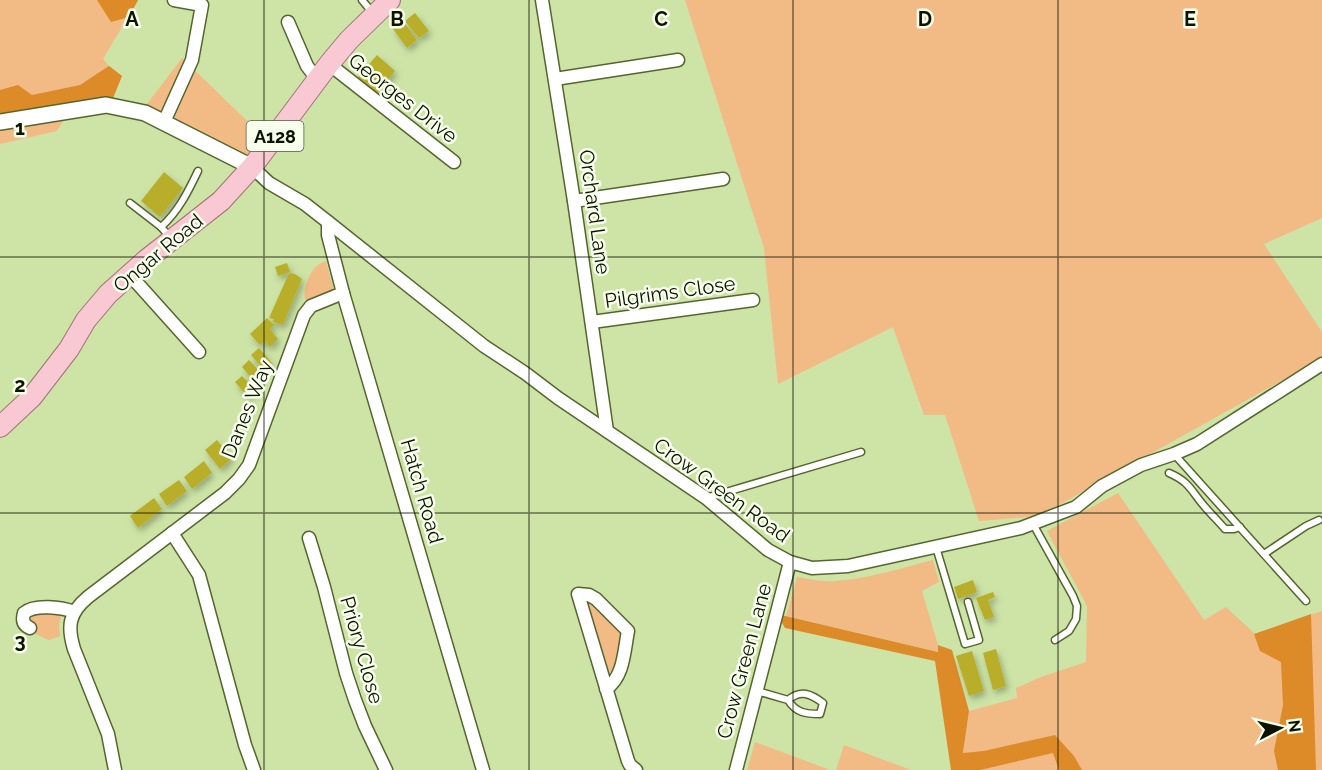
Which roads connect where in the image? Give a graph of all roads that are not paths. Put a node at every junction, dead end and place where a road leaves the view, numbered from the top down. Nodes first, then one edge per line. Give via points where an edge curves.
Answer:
1 (174, 0) edge
2 (390, 0) edge
3 (542, 0) edge
4 (368, 7) edge
5 (288, 22) dead end
6 (678, 60) dead end
7 (323, 72) junction
8 (555, 79) junction
9 (0, 122) edge
10 (164, 123) junction
11 (454, 162) dead end
12 (252, 167) junction
13 (198, 171) dead end
14 (723, 179) dead end
15 (574, 201) junction
16 (130, 203) dead end
17 (328, 222) junction
18 (167, 233) junction
19 (129, 274) junction
20 (343, 293) junction
21 (753, 300) dead end
22 (592, 322) junction
23 (199, 352) dead end
24 (1322, 364) edge
25 (0, 428) edge
26 (607, 431) junction
27 (861, 452) dead end
28 (1174, 454) junction
29 (1169, 473) dead end
30 (706, 498) junction
31 (1319, 520) dead end
32 (1033, 524) junction
33 (1240, 527) junction
34 (172, 533) junction
35 (309, 538) dead end
36 (936, 548) junction
37 (1264, 554) junction
38 (790, 562) junction
39 (1306, 601) dead end
40 (968, 602) dead end
41 (74, 612) junction
42 (30, 628) dead end
43 (1055, 640) dead end
44 (606, 689) junction
45 (756, 691) junction
46 (788, 700) junction
47 (115, 770) edge
48 (254, 770) edge
49 (386, 770) edge
50 (483, 770) edge
51 (636, 770) edge
52 (736, 770) edge

1 - 10 street via 202,4 192,60
2 - 4 main road, Ongar Road / A128
3 - 8 street, Orchard Lane
4 - 7 main road, Ongar Road / A128 via 349,40
5 - 7 street via 307,66
6 - 8 street
7 - 11 street, Georges Drive
7 - 12 main road, Ongar Road / A128
8 - 15 street, Orchard Lane
9 - 10 street via 106,105 145,113
10 - 12 street
12 - 17 street, Crow Green Road
12 - 18 main road, Ongar Road / A128 via 221,201
13 - 18 lane
14 - 15 street
15 - 22 street, Orchard Lane
16 - 18 lane
17 - 20 street, Hatch Road
17 - 26 street, Crow Green Road via 484,346
18 - 19 main road, Ongar Road / A128
19 - 23 street
19 - 25 main road, Ongar Road / A128 via 86,320 32,397
20 - 34 street, Danes Way via 311,306 304,315 249,465 225,493
20 - 50 street, Hatch Road
21 - 22 street, Pilgrims Close
22 - 26 street, Orchard Lane
24 - 28 street, Crow Green Road via 1197,444
26 - 30 street, Crow Green Road
27 - 30 lane
28 - 32 street, Crow Green Road via 1141,465 1102,486 1076,507
28 - 33 lane
29 - 33 lane via 1182,478 1225,528
30 - 38 street, Crow Green Road via 768,550
31 - 37 lane
32 - 36 street, Crow Green Road
32 - 43 lane via 1077,606 1076,619 1069,631
33 - 37 lane
34 - 41 street, Danes Way
34 - 48 street via 199,575
35 - 49 street, Priory Close via 346,673
36 - 38 street, Crow Green Road via 848,566 812,568
36 - 40 lane via 965,644 979,640
37 - 39 lane
38 - 45 street, Crow Green Lane
41 - 42 street via 62,607 28,609 23,621
41 - 47 street via 71,639 108,734
44 - 44 street via 588,626 578,594 596,599 628,632 620,673
44 - 51 street via 628,761
45 - 46 lane
45 - 52 street, Crow Green Lane
46 - 46 lane via 793,708 808,714 820,714 823,703 801,693

